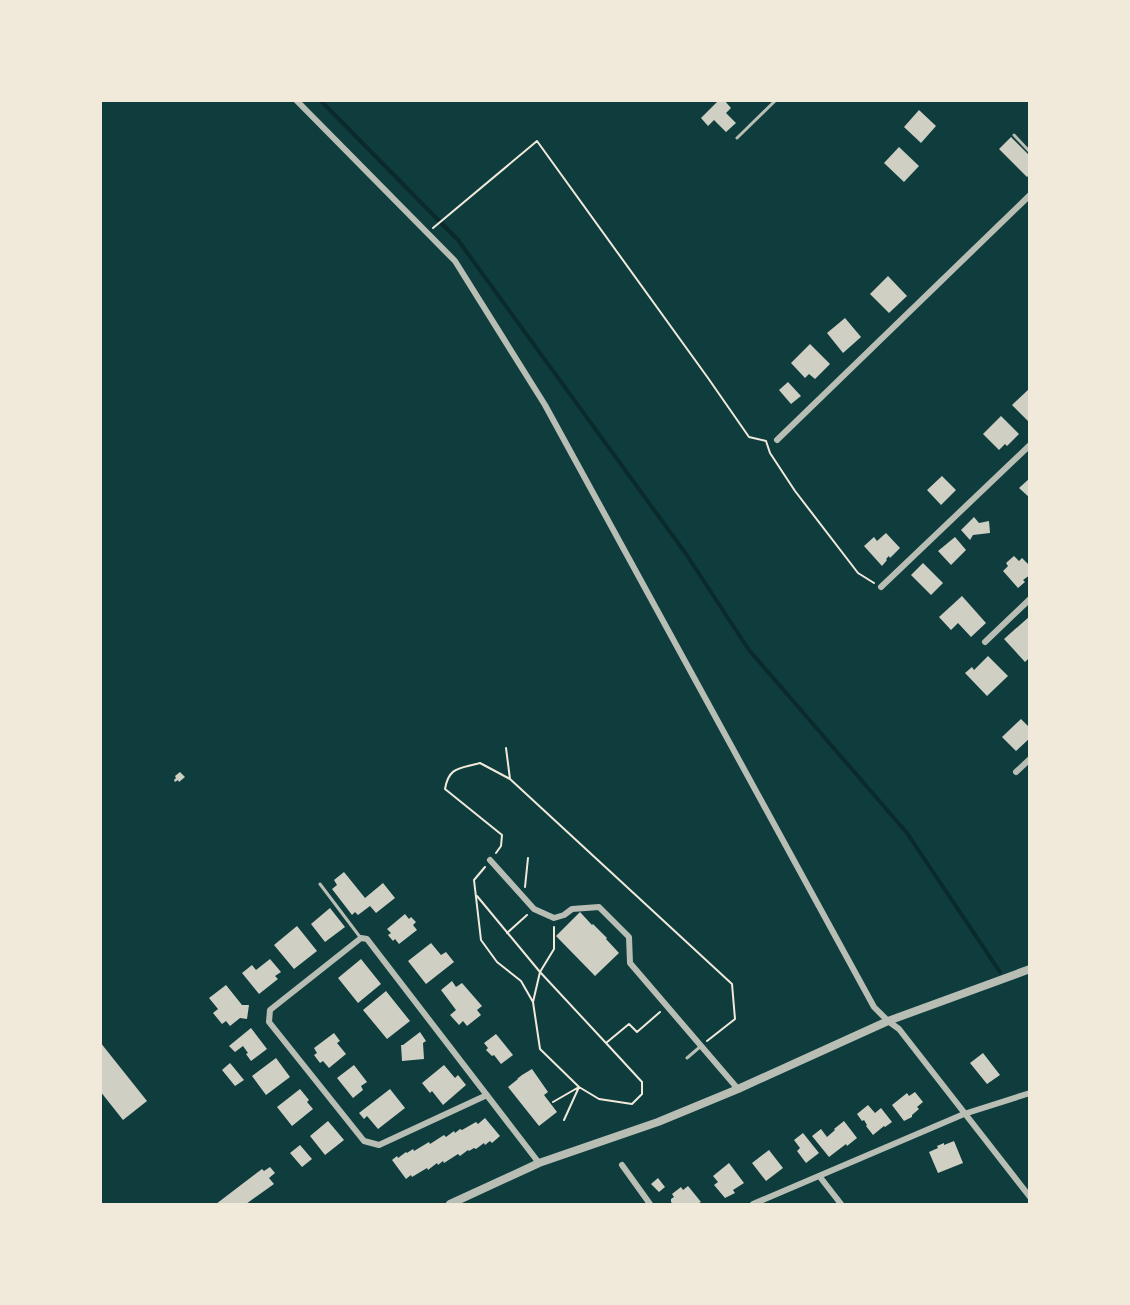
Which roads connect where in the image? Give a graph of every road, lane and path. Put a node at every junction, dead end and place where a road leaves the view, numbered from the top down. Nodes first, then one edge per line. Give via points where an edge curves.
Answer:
1 (296, 100) edge
2 (776, 100) edge
3 (1014, 135) dead end
4 (737, 138) dead end
5 (1029, 152) edge
6 (1029, 195) edge
7 (436, 226) dead end
8 (777, 440) dead end
9 (1029, 445) edge
10 (881, 587) joint
11 (1029, 599) edge
12 (985, 642) dead end
13 (506, 748) dead end
14 (1029, 759) edge
15 (1016, 772) dead end
16 (510, 779) junction
17 (528, 858) dead end
18 (490, 860) junction
19 (320, 884) dead end
20 (476, 895) junction
21 (524, 898) junction
22 (534, 909) junction
23 (554, 918) junction
24 (507, 933) junction
25 (361, 938) junction
26 (1029, 969) edge
27 (540, 972) junction
28 (533, 1002) junction
29 (667, 1007) junction
30 (888, 1021) junction
31 (606, 1043) junction
32 (701, 1046) junction
33 (687, 1058) dead end
34 (579, 1087) junction
35 (738, 1089) junction
36 (1029, 1093) edge
37 (487, 1095) junction
38 (553, 1102) dead end
39 (964, 1114) junction
40 (564, 1120) dead end
41 (539, 1163) junction
42 (622, 1165) dead end
43 (819, 1177) junction
44 (1029, 1197) edge
45 (450, 1204) edge
46 (650, 1204) edge
47 (753, 1204) edge
48 (842, 1204) edge

1 - 30 street via 455,261 546,405 874,1008
2 - 4 lane
3 - 5 lane
6 - 8 street
7 - 10 path via 537,141 749,437 766,441 795,491 858,573
9 - 10 street
11 - 12 street
13 - 16 path
14 - 15 street
16 - 18 path via 480,763 454,770 447,777 445,789 502,835 501,846
16 - 32 path via 732,984 735,1019
17 - 21 path
18 - 20 path via 474,880
18 - 21 street
19 - 25 lane
20 - 24 path
20 - 28 path via 482,940 497,962 521,981
21 - 22 street
22 - 23 street
22 - 24 path
23 - 27 path via 554,949
23 - 29 street via 572,909 599,907 629,937 630,963
24 - 27 path
25 - 37 street via 367,939
25 - 37 street via 270,1010 269,1022 364,1141 379,1145
26 - 30 street
27 - 28 path
27 - 31 path
28 - 34 path via 540,1049
29 - 31 path via 637,1032 629,1024
29 - 32 street
30 - 35 street
30 - 39 street via 899,1029
31 - 34 path via 642,1082 642,1094 632,1104 599,1099
32 - 33 lane
32 - 35 street
34 - 38 path
34 - 40 path
35 - 41 street via 658,1122
36 - 39 street
37 - 41 street
39 - 43 street
39 - 44 street
41 - 45 street
42 - 46 street
43 - 47 street
43 - 48 street

